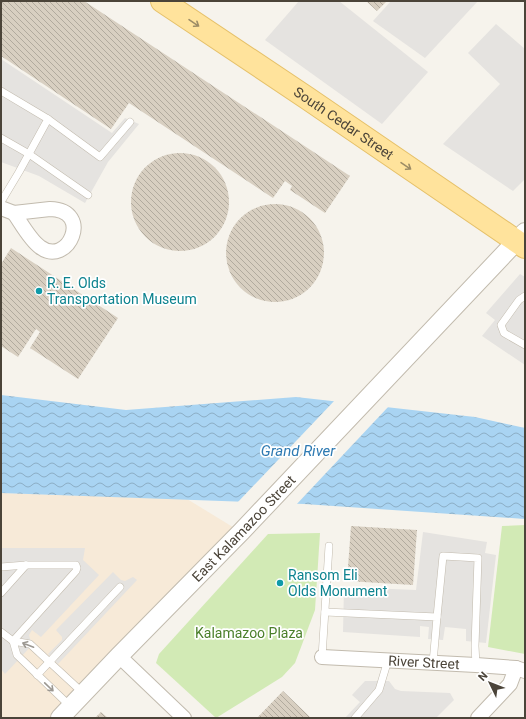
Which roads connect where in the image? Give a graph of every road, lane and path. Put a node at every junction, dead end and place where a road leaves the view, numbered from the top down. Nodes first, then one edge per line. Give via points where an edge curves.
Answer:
1 (162, 1) edge
2 (1, 91) edge
3 (48, 119) junction
4 (130, 122) dead end
5 (1, 138) edge
6 (29, 154) junction
7 (88, 195) dead end
8 (1, 202) edge
9 (522, 240) edge
10 (525, 296) edge
11 (525, 345) edge
12 (330, 546) dead end
13 (26, 565) junction
14 (1, 567) edge
15 (120, 587) dead end
16 (1, 593) edge
17 (325, 612) junction
18 (437, 617) junction
19 (1, 632) edge
20 (13, 641) junction
21 (119, 656) junction
22 (322, 657) joint
23 (388, 660) junction
24 (50, 662) junction
25 (433, 663) junction
26 (476, 665) junction
27 (520, 669) edge
28 (37, 675) junction
29 (83, 694) junction
30 (64, 715) edge
31 (483, 716) edge
32 (184, 718) edge
33 (355, 718) edge

1 -> 9 main road, South Cedar Street
2 - 3 lane
3 - 4 lane via 100,157
3 - 6 lane
5 - 6 lane
6 - 7 lane
6 - 8 lane
9 - 21 street, East Kalamazoo Street via 420,341 241,532
10 - 11 lane via 519,300 501,325 504,332
12 - 17 lane
13 - 14 lane
13 - 16 lane
13 - 20 lane via 72,564 77,568
15 - 24 lane
17 - 18 lane
17 - 22 lane
18 - 25 lane
18 - 26 lane via 443,556 478,558
19 - 20 lane
24 -> 20 lane via 30,644
20 - 28 lane via 17,655
21 - 29 street, East Kalamazoo Street
21 - 32 street
22 - 23 street, River Street
23 - 25 street, River Street
23 - 33 lane via 379,690
24 - 28 lane
24 - 29 lane
25 - 26 street, River Street
26 - 27 street, River Street
27 - 31 street
28 -> 30 lane
29 - 30 street, East Kalamazoo Street

